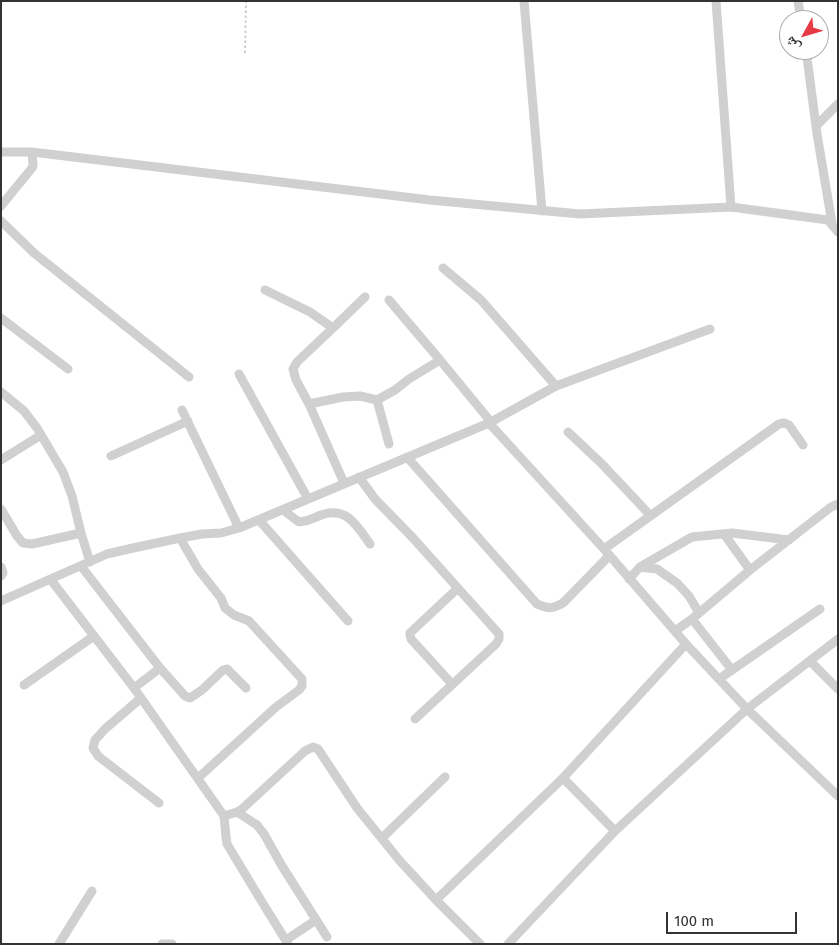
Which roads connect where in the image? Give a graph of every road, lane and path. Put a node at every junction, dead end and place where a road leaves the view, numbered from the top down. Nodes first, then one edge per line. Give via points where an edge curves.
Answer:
1 (246, 1) edge
2 (524, 1) edge
3 (716, 1) edge
4 (245, 53) dead end
5 (807, 60) edge
6 (838, 104) edge
7 (817, 125) junction
8 (1, 152) edge
9 (32, 152) junction
10 (1, 206) edge
11 (731, 207) junction
12 (542, 211) junction
13 (1, 222) edge
14 (832, 223) junction
15 (838, 232) edge
16 (443, 268) dead end
17 (265, 290) dead end
18 (365, 297) dead end
19 (389, 300) dead end
20 (1, 318) edge
21 (333, 328) junction
22 (710, 329) dead end
23 (440, 360) junction
24 (68, 369) dead end
25 (239, 374) dead end
26 (189, 377) dead end
27 (556, 386) junction
28 (1, 392) edge
29 (377, 400) junction
30 (309, 404) junction
31 (182, 410) dead end
32 (188, 421) junction
33 (490, 422) junction
34 (568, 432) dead end
35 (41, 435) junction
36 (389, 444) dead end
37 (803, 445) dead end
38 (111, 456) dead end
39 (407, 457) junction
40 (1, 460) edge
41 (359, 477) junction
42 (344, 483) junction
43 (308, 499) junction
44 (838, 504) edge
45 (1, 509) edge
46 (284, 509) junction
47 (650, 515) junction
48 (259, 520) junction
49 (239, 528) junction
50 (81, 533) junction
51 (724, 534) junction
52 (180, 538) junction
53 (789, 540) junction
54 (370, 544) dead end
55 (606, 552) junction
56 (90, 562) junction
57 (81, 566) junction
58 (1, 567) edge
59 (640, 567) junction
60 (750, 570) junction
61 (1, 576) edge
62 (629, 579) junction
63 (51, 580) junction
64 (458, 588) junction
65 (1, 601) edge
66 (820, 609) dead end
67 (696, 616) junction
68 (348, 621) dead end
69 (675, 631) junction
70 (94, 636) junction
71 (838, 639) edge
72 (686, 644) junction
73 (810, 661) junction
74 (160, 668) junction
75 (732, 670) junction
76 (719, 679) junction
77 (452, 684) junction
78 (24, 685) dead end
79 (134, 688) junction
80 (246, 688) dead end
81 (838, 689) edge
82 (141, 698) junction
83 (747, 709) junction
84 (414, 719) dead end
85 (445, 777) dead end
86 (198, 778) junction
87 (563, 778) junction
88 (838, 796) edge
89 (159, 804) dead end
90 (237, 812) junction
91 (224, 816) junction
92 (615, 831) junction
93 (382, 838) junction
94 (92, 891) dead end
95 (436, 900) junction
96 (316, 920) junction
97 (327, 937) dead end
98 (287, 942) edge
99 (59, 944) edge
100 (162, 944) edge
101 (172, 944) edge
102 (480, 944) edge
103 (508, 944) edge

1 - 4 path
2 - 12 street
3 - 11 street
5 - 7 street
6 - 7 street
7 - 14 street
8 - 9 street
9 - 10 street via 32,168
9 - 12 street
11 - 12 street via 580,214
11 - 14 street
13 - 26 street via 34,253
14 - 15 street
16 - 27 street via 480,300
17 - 21 street via 310,312
18 - 21 street
19 - 23 street
20 - 24 street
21 - 30 street via 293,369
22 - 27 street
23 - 29 street
23 - 33 street
25 - 43 street
27 - 33 street
28 - 35 street via 24,411
29 - 30 street via 360,396
29 - 36 street
30 - 42 street
31 - 32 street
32 - 38 street
32 - 49 street
33 - 39 street
33 - 55 street
34 - 47 street
35 - 40 street
35 - 50 street via 72,496
37 - 47 street via 789,425 779,424
39 - 41 street
39 - 55 street via 537,604 547,609 563,603
41 - 42 street
41 - 64 street via 375,499
42 - 43 street
43 - 46 street
44 - 53 street
45 - 50 street via 23,544
46 - 48 street
46 - 54 street via 299,522 337,512 348,517
47 - 55 street
48 - 49 street
48 - 68 street
49 - 52 street
50 - 56 street
51 - 53 street
51 - 59 street via 692,536
51 - 60 street
52 - 56 street via 107,554
52 - 86 street via 225,608 249,621 302,679 299,690
53 - 60 street
55 - 62 street
56 - 57 street
57 - 63 street
57 - 74 street
58 - 61 street
59 - 62 street
59 - 67 street via 657,569 677,583 689,596
60 - 67 street
62 - 69 street
63 - 65 street
63 - 70 street
64 - 77 street via 499,634 499,639
64 - 77 street via 410,633 411,639
66 - 75 street
67 - 69 street
67 - 75 street
69 - 72 street
70 - 78 street
70 - 79 street
71 - 73 street
72 - 76 street
72 - 87 street
73 - 81 street
73 - 83 street
74 - 79 street
74 - 80 street via 190,698 227,669
75 - 76 street
76 - 83 street
77 - 84 street
79 - 82 street
82 - 86 street
82 - 89 street via 105,729 95,740 93,748 98,756
83 - 88 street
83 - 92 street
85 - 93 street
86 - 91 street
87 - 92 street
87 - 95 street
90 - 91 street
90 - 93 street via 313,747 318,749 357,808
90 - 96 street via 257,825 264,834
91 - 98 street via 228,844
92 - 103 street
93 - 95 street
94 - 99 street
95 - 102 street
96 - 97 street
96 - 98 street
100 - 101 street

